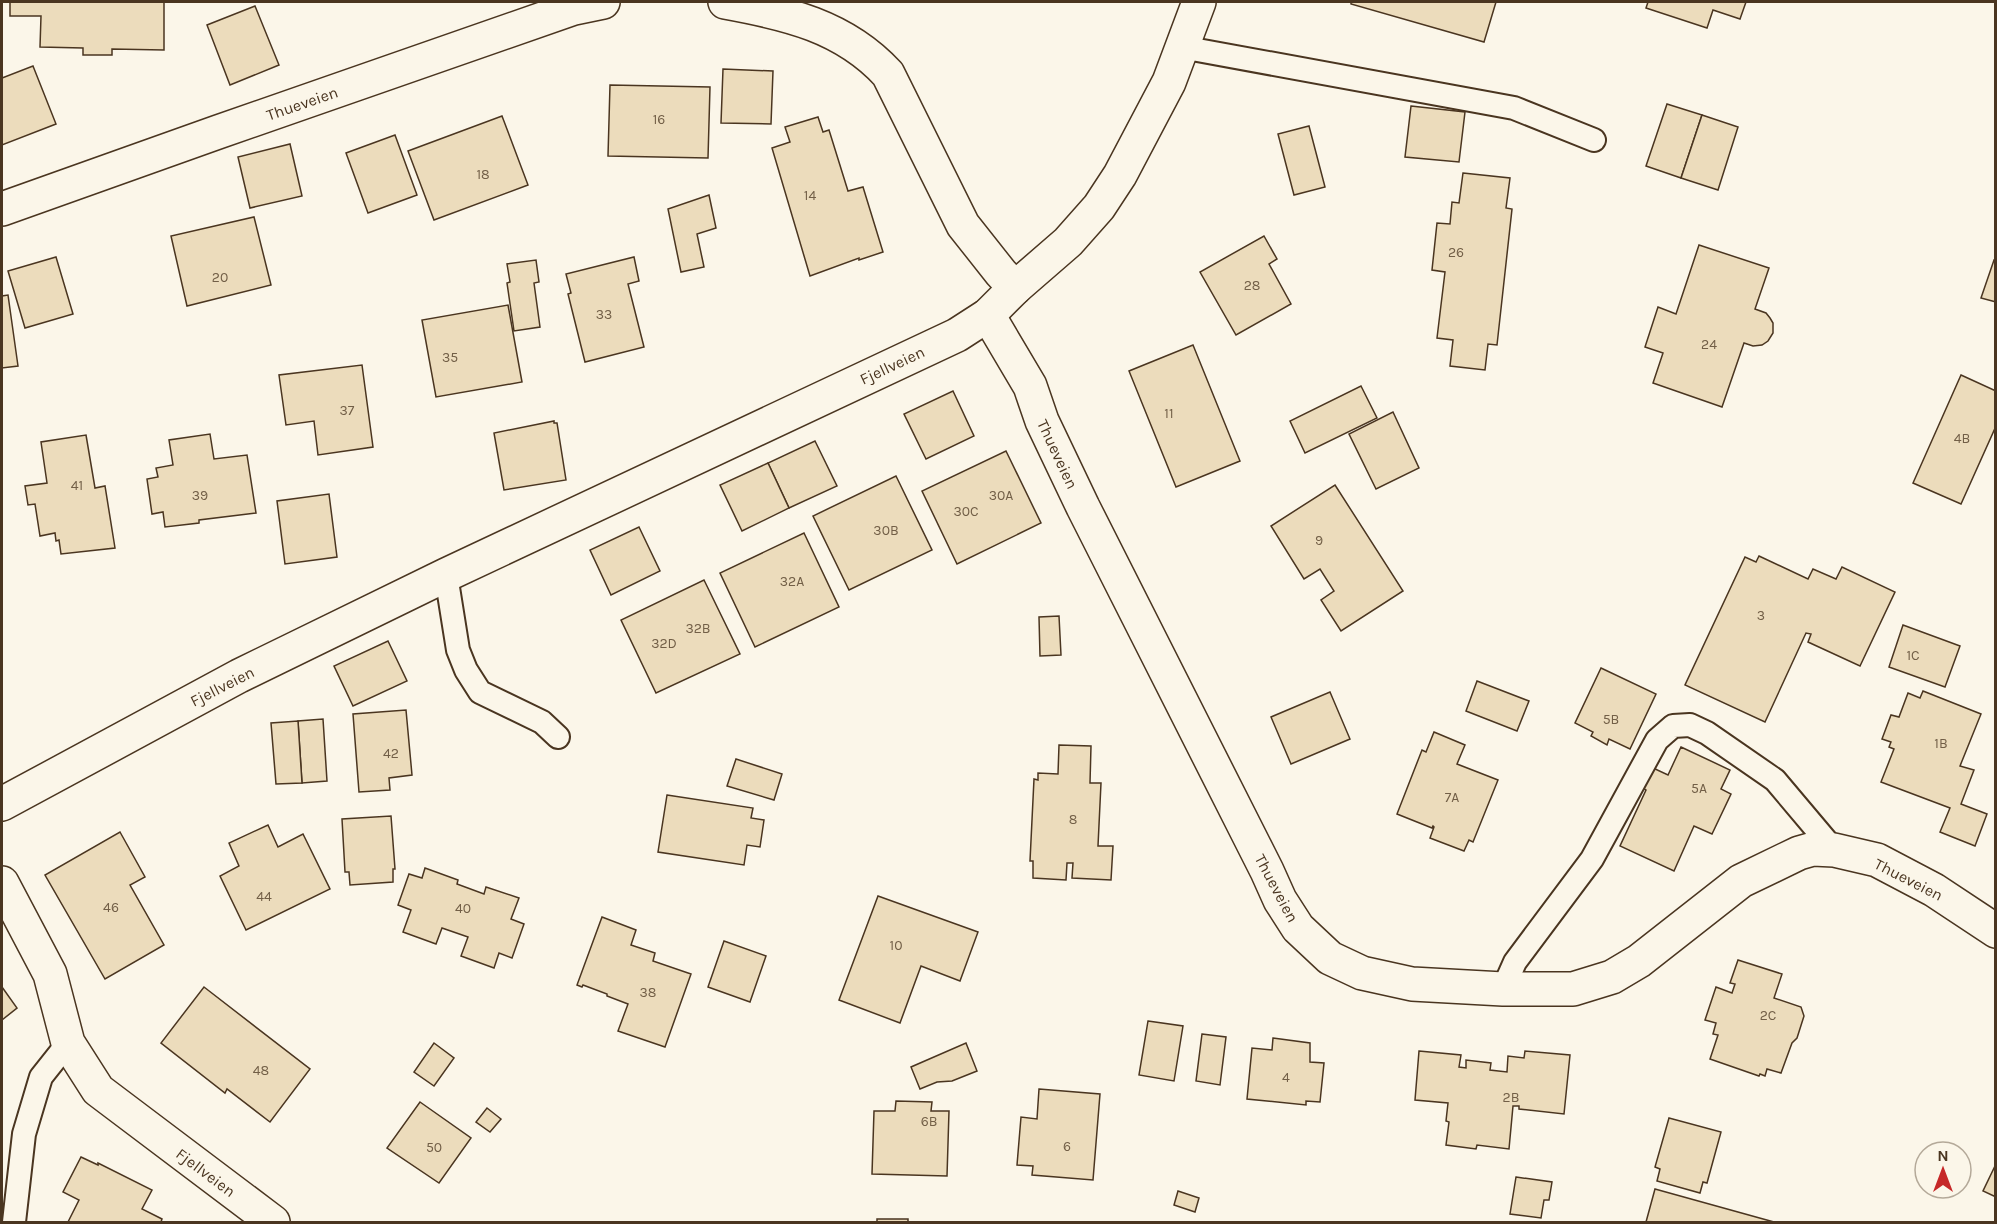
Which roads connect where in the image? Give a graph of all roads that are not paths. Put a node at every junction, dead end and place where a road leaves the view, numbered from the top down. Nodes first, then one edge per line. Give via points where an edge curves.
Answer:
1 (603, 2) edge
2 (725, 2) edge
3 (1199, 2) edge
4 (1181, 47) junction
5 (1594, 140) dead end
6 (2, 209) edge
7 (1015, 288) junction
8 (988, 315) junction
9 (446, 575) junction
10 (558, 737) dead end
11 (2, 804) edge
12 (1834, 850) junction
13 (2, 883) edge
14 (1995, 931) edge
15 (1503, 989) junction
16 (68, 1042) junction
17 (14, 1222) edge
18 (273, 1222) edge

1 - 6 street, Thueveien via 574,8
2 - 7 street via 774,11 825,28 874,59 888,74 963,225
3 - 4 street, Fjellveien
4 - 5 lane via 1514,108
4 - 7 street, Fjellveien via 1168,82 1099,207 1068,242
7 - 8 street, Fjellveien
8 - 9 street, Fjellveien via 957,335
8 - 15 street, Thueveien via 1030,386 1042,421 1083,507 1280,900 1298,928 1330,958 1362,973 1412,984
9 - 10 lane via 458,650 465,670 480,692 542,722
9 - 11 street, Fjellveien via 239,676
12 - 14 street, Thueveien via 1877,860 1934,890
12 - 15 street, Thueveien via 1799,853 1741,880 1639,961 1612,977 1573,989
12 - 15 lane via 1774,780 1707,733 1690,725 1673,726 1657,740 1592,860 1515,962
13 - 16 street, Fjellveien via 50,975
16 - 17 lane via 41,1077 24,1134
16 - 18 street, Fjellveien via 98,1090

